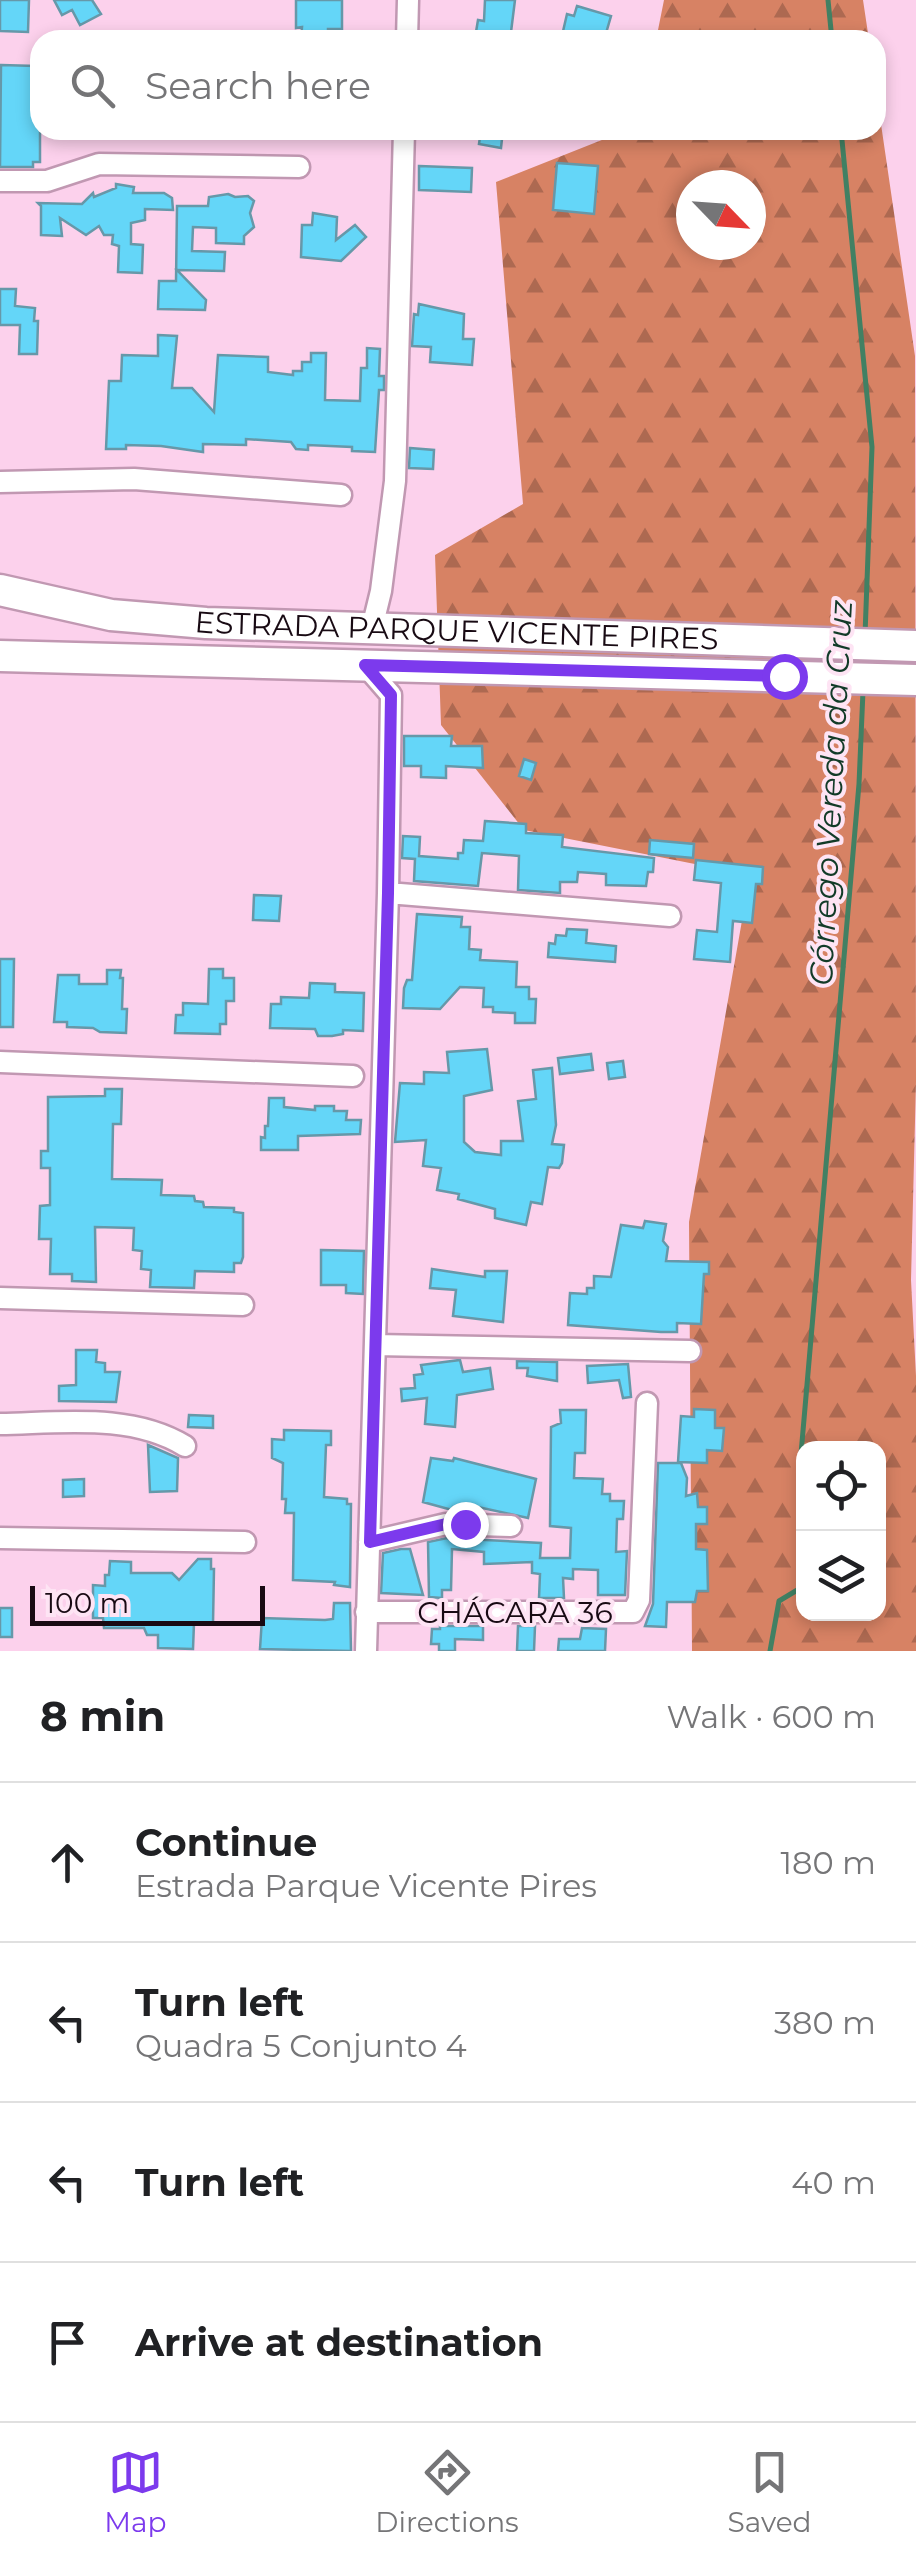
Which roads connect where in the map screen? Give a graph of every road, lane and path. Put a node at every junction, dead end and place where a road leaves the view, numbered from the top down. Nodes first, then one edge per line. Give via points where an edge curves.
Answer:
1 (408, 0) edge
2 (406, 30) edge
3 (404, 140) edge
4 (300, 166) dead end
5 (0, 181) edge
6 (0, 482) edge
7 (341, 495) dead end
8 (0, 590) edge
9 (372, 628) junction
10 (916, 646) edge
11 (0, 656) edge
12 (365, 665) junction
13 (916, 680) edge
14 (388, 893) junction
15 (670, 916) dead end
16 (0, 1062) edge
17 (353, 1076) dead end
18 (0, 1298) edge
19 (242, 1305) dead end
20 (375, 1345) junction
21 (690, 1351) dead end
22 (647, 1403) dead end
23 (0, 1424) edge
24 (185, 1446) dead end
25 (511, 1526) dead end
26 (0, 1538) edge
27 (246, 1542) dead end
28 (370, 1542) junction
29 (366, 1612) junction
30 (366, 1651) edge

1 - 2 street
3 - 9 street via 395,481
4 - 5 street via 99,164 47,181
6 - 7 street via 134,479
8 - 9 main road, ESTRADA PARQUE VICENTE PIRES via 110,615
9 - 10 main road, ESTRADA PARQUE VICENTE PIRES
11 - 12 main road, ESTRADA PARQUE VICENTE PIRES
12 - 13 main road, ESTRADA PARQUE VICENTE PIRES
12 - 14 street via 391,695
14 - 15 street
14 - 20 street
16 - 17 street
18 - 19 street
20 - 21 street
20 - 28 street
22 - 29 street, CHÁCARA 36 via 633,1612
23 - 24 street via 120,1424
25 - 28 street via 446,1524
26 - 27 street
28 - 29 street
29 - 30 street

